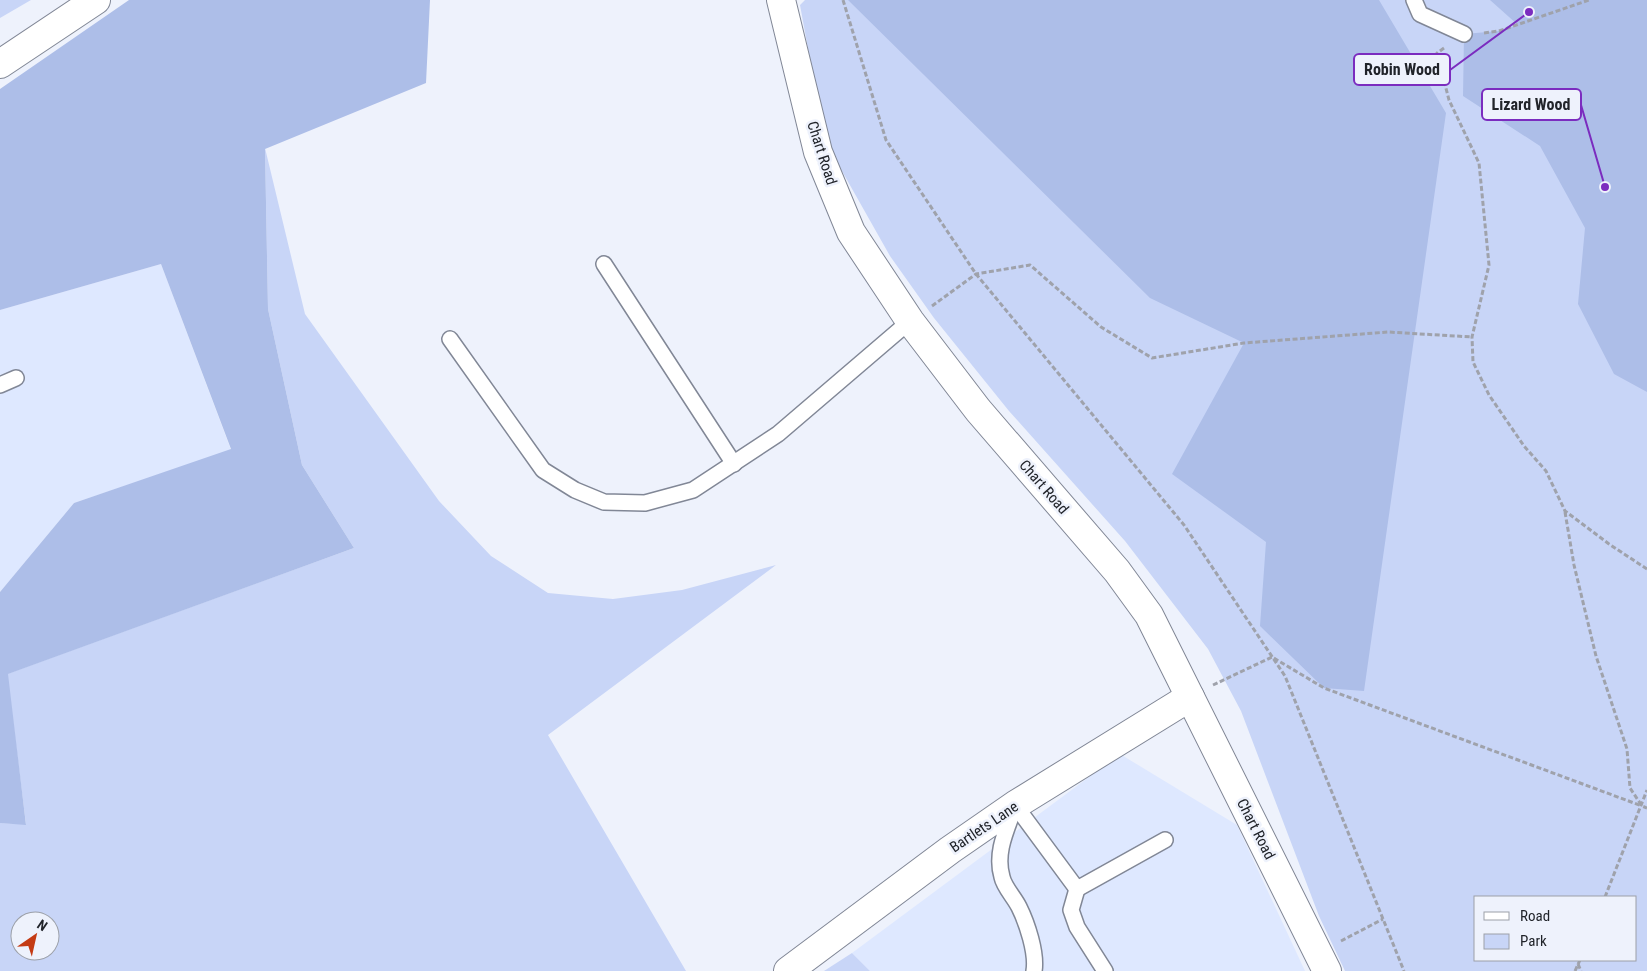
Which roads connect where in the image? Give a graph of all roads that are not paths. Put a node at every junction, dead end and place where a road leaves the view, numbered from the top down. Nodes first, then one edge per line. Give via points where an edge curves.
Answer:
1 (96, 0) edge
2 (781, 0) edge
3 (1414, 0) edge
4 (1464, 34) road end
5 (0, 64) edge
6 (604, 264) dead end
7 (910, 321) junction
8 (450, 338) dead end
9 (16, 378) dead end
10 (0, 385) edge
11 (734, 464) junction
12 (1190, 697) junction
13 (1015, 805) junction
14 (1165, 840) dead end
15 (1077, 889) junction
16 (1323, 962) edge
17 (788, 971) edge
18 (1034, 971) edge
19 (1106, 971) edge

1 - 5 street
2 - 7 street, Chart Road via 818,152 826,172 851,232
3 - 4 lane via 1420,14
6 - 11 lane
7 - 11 lane via 778,434
7 - 12 street, Chart Road via 978,410 1117,571 1149,615
8 - 11 lane via 543,470 575,490 604,502 645,503 694,490
9 - 10 lane
12 - 13 street, Bartlets Lane
12 - 16 street, Chart Road
13 - 15 lane
13 - 17 street, Bartlets Lane
13 - 18 lane via 1000,846 1002,877 1020,908 1032,943
14 - 15 lane
15 - 19 lane via 1071,910 1077,927

